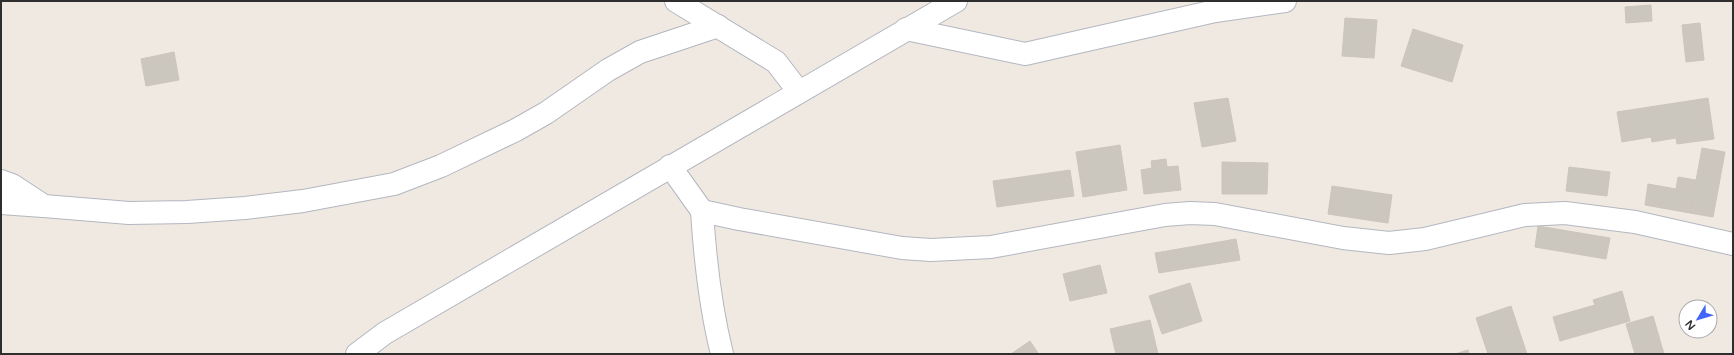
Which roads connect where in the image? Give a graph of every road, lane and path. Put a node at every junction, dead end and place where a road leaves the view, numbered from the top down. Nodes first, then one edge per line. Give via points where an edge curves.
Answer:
1 (676, 1) edge
2 (956, 1) edge
3 (1285, 1) edge
4 (718, 26) junction
5 (906, 29) junction
6 (799, 92) junction
7 (670, 166) junction
8 (1, 181) edge
9 (1, 203) edge
10 (44, 206) junction
11 (702, 210) junction
12 (1733, 244) edge
13 (357, 354) edge
14 (722, 354) edge

1 - 4 street
2 - 5 street
3 - 5 street via 1215,11 1025,54
4 - 6 street via 776,62
4 - 10 street via 640,52 516,130 440,166 394,184 303,201 187,212 129,213
5 - 6 street
6 - 7 street
7 - 11 street
7 - 13 street via 385,333
8 - 10 street via 12,185
9 - 10 street
11 - 12 street via 902,248 931,250 991,247 1165,215 1190,213 1216,214 1343,238 1389,242 1425,239 1525,215 1565,213 1635,222
11 - 14 street via 705,260 713,316

